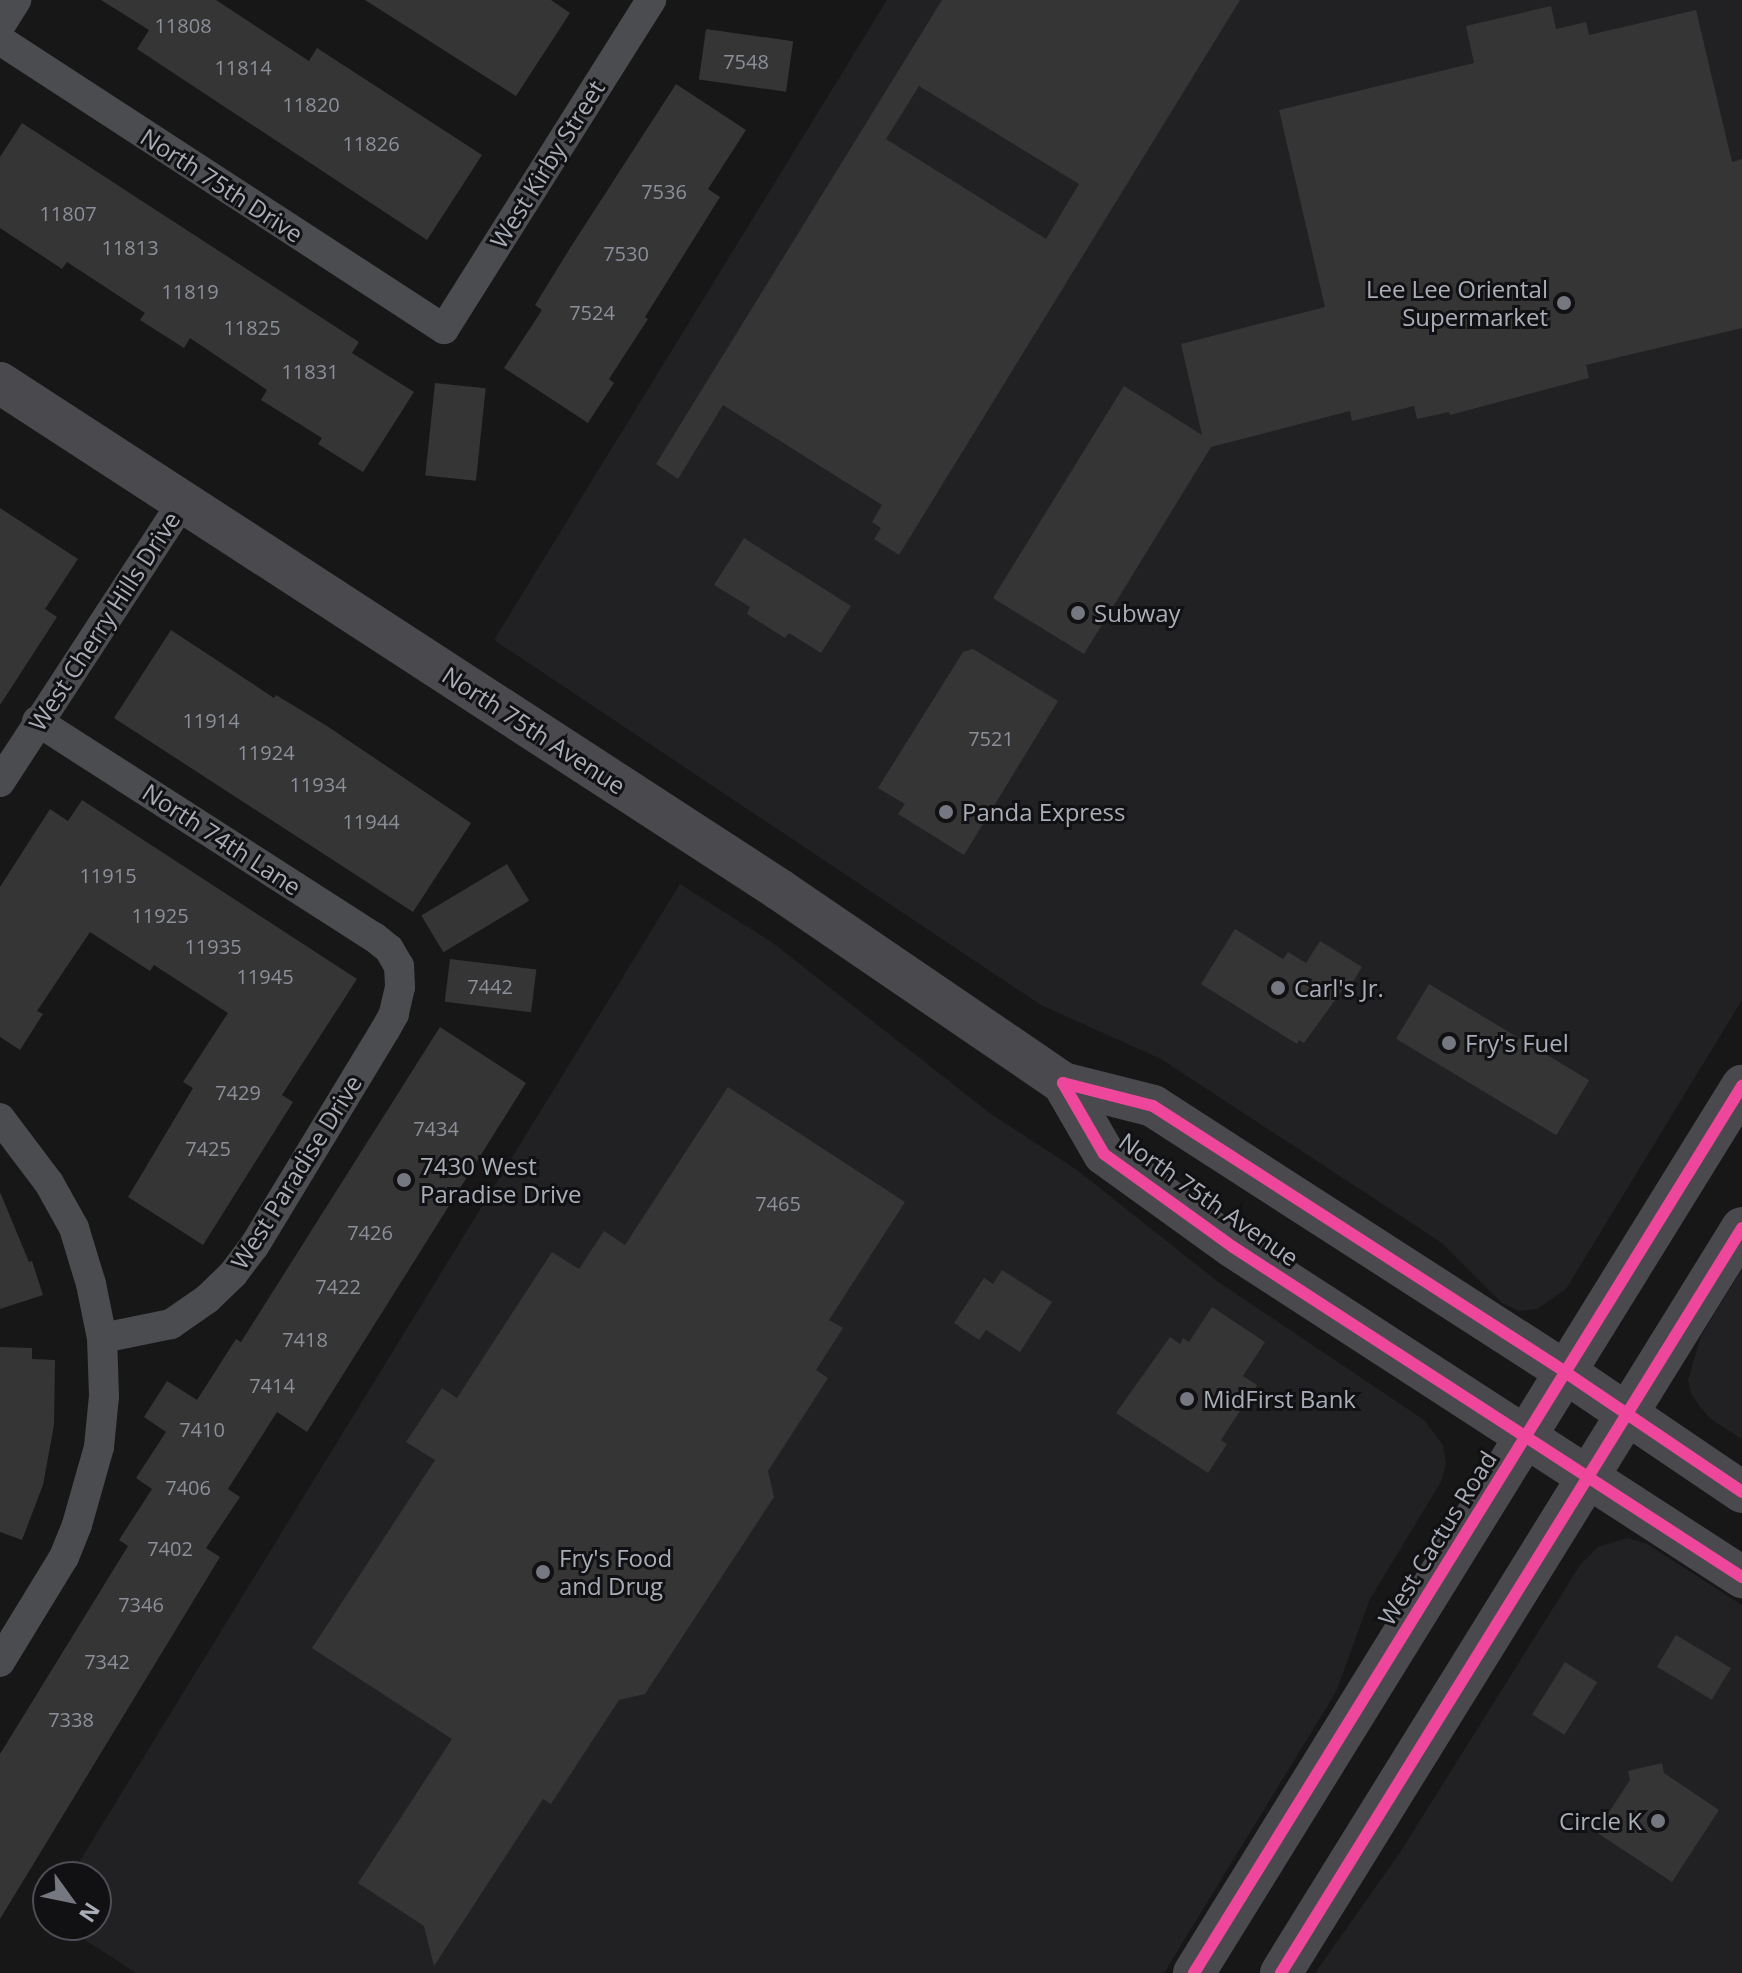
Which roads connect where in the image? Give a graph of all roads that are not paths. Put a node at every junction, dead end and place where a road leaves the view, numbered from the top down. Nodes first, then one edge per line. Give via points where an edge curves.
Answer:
1 (16, 0) edge
2 (651, 0) edge
3 (0, 26) edge
4 (0, 40) edge
5 (444, 329) joint
6 (0, 383) edge
7 (183, 501) junction
8 (37, 721) junction
9 (0, 782) edge
10 (399, 966) joint
11 (1063, 1083) junction
12 (1742, 1086) edge
13 (0, 1118) edge
14 (1742, 1228) edge
15 (102, 1338) junction
16 (1565, 1372) junction
17 (1627, 1417) junction
18 (1527, 1435) junction
19 (1591, 1476) junction
20 (1742, 1492) edge
21 (1742, 1577) edge
22 (0, 1662) edge
23 (1194, 1973) edge
24 (1281, 1973) edge

1 - 3 street
2 - 5 street, West Kirby Street
4 - 5 street, North 75th Drive
6 - 7 main road, North 75th Avenue
7 - 8 street, West Cherry Hills Drive
7 - 11 main road, North 75th Avenue via 780,890
8 - 9 street, West Cherry Hills Drive
8 - 10 street, North 74th Lane via 374,937
10 - 15 street, West Paradise Drive via 394,1014 233,1274 171,1324
11 - 16 main road, North 75th Avenue via 1153,1106
11 - 18 main road, North 75th Avenue via 1104,1154 1233,1247
12 - 16 main road, West Cactus Road
13 - 15 street via 49,1183 74,1228
14 - 17 main road
15 - 22 street via 99,1447 77,1525 57,1569
16 - 17 main road, North 75th Avenue
16 - 18 main road, West Cactus Road
17 - 19 main road
17 - 20 main road, North 75th Avenue
18 - 19 main road, North 75th Avenue
18 - 23 main road, West Cactus Road
19 - 21 main road, North 75th Avenue
19 - 24 main road

